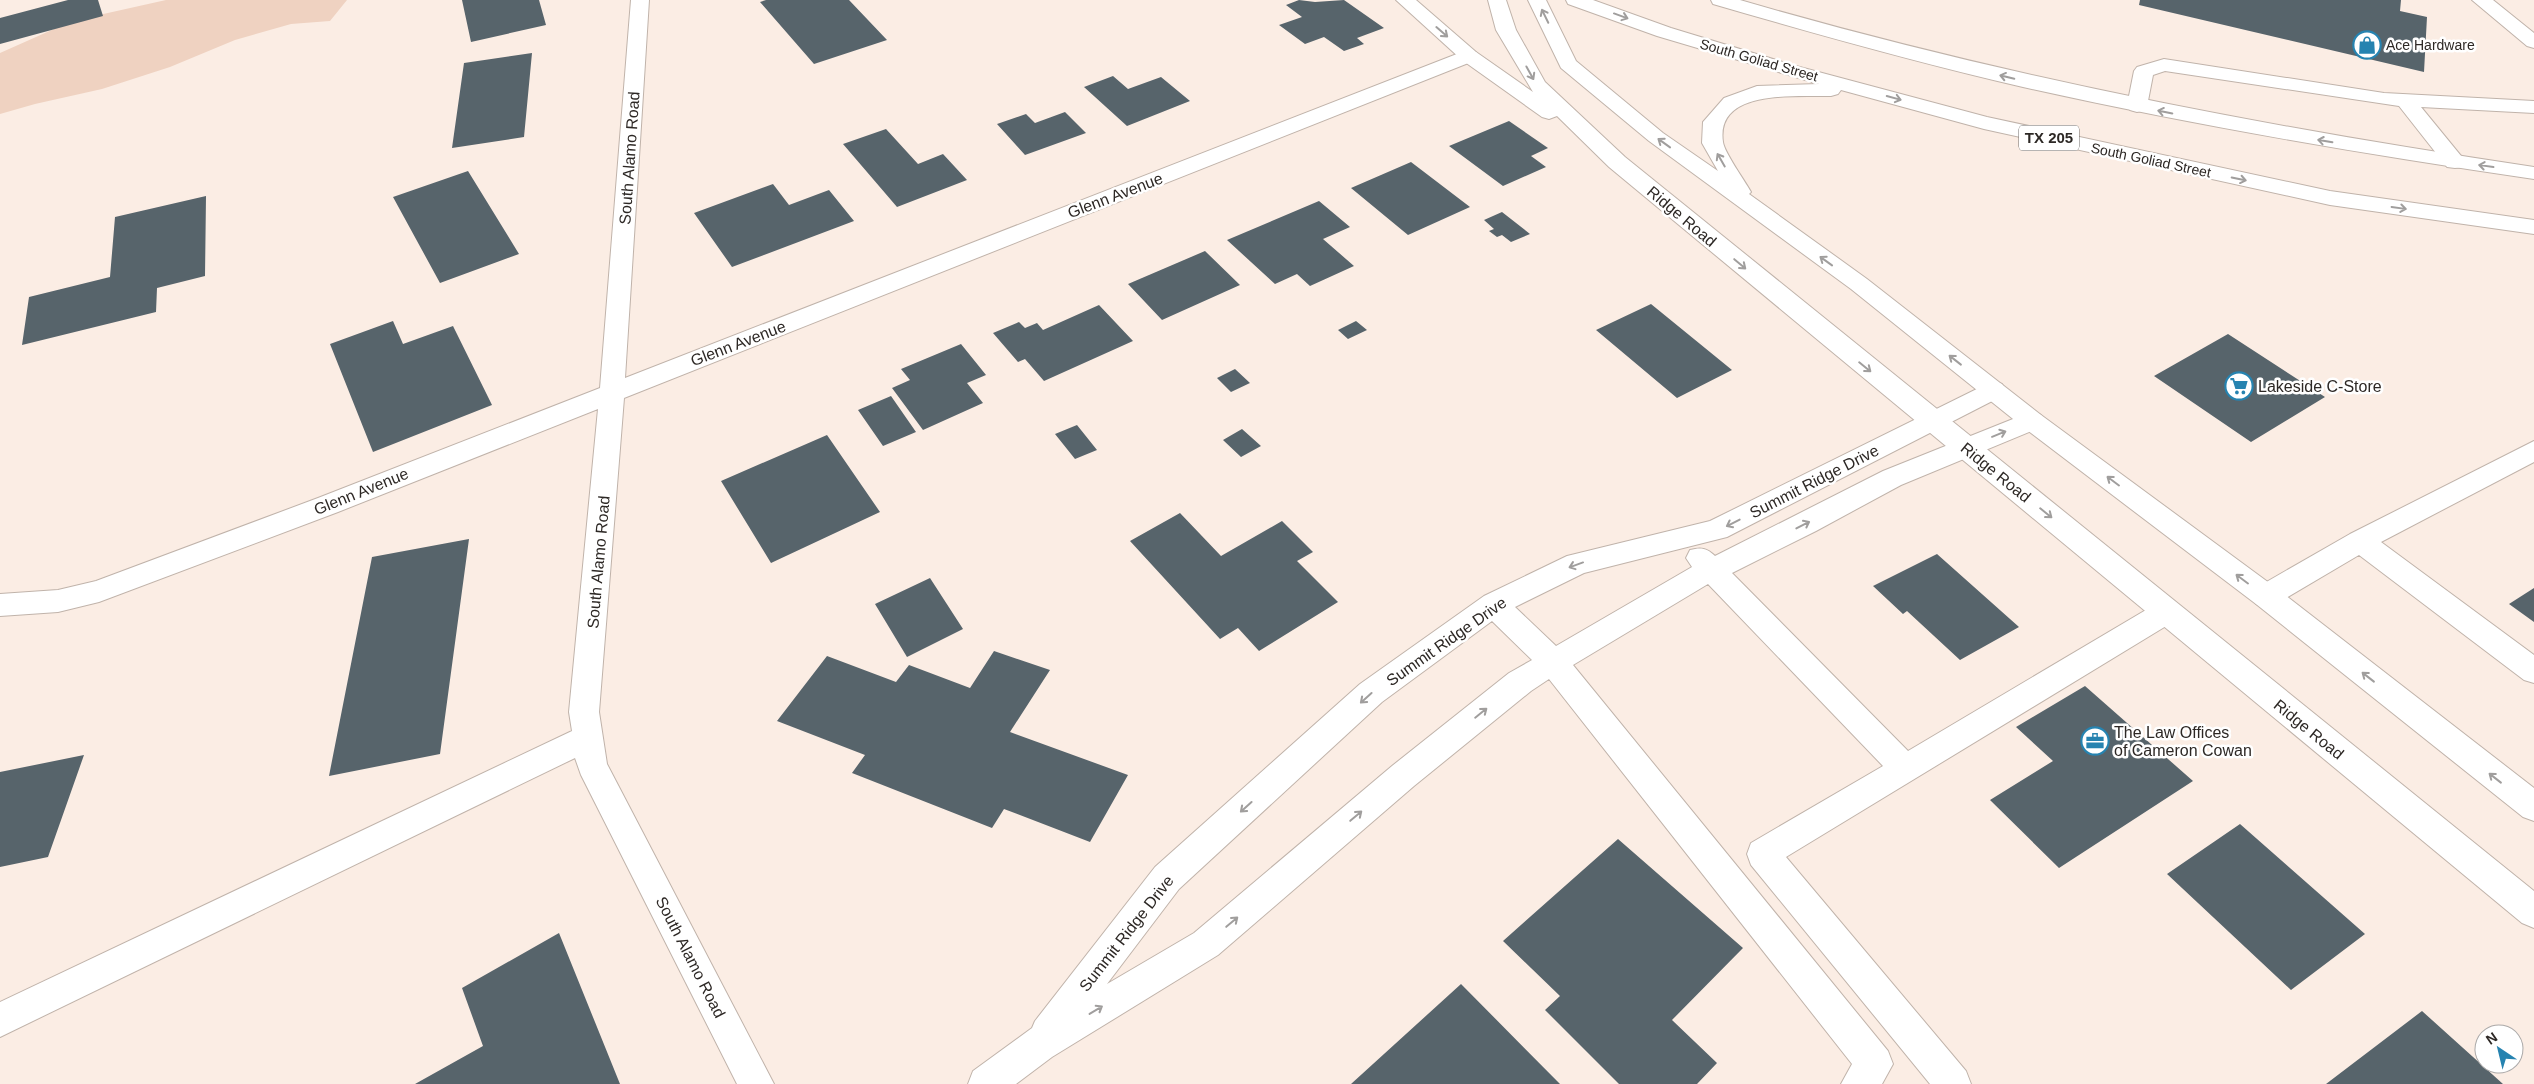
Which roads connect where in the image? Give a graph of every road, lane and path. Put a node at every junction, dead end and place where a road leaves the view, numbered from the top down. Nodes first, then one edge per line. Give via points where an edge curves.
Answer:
1 (640, 0) edge
2 (1405, 0) edge
3 (1497, 0) edge
4 (1537, 0) edge
5 (1575, 0) edge
6 (1720, 0) edge
7 (2481, 0) edge
8 (2534, 42) edge
9 (1469, 56) junction
10 (1859, 89) junction
11 (2405, 100) junction
12 (2137, 106) junction
13 (2534, 107) edge
14 (1618, 162) junction
15 (2455, 162) junction
16 (2534, 173) edge
17 (1746, 202) junction
18 (2534, 227) edge
19 (1993, 390) junction
20 (612, 392) junction
21 (2032, 420) junction
22 (1932, 422) junction
23 (1966, 448) junction
24 (2534, 450) edge
25 (1681, 539) junction
26 (2360, 541) junction
27 (1712, 570) junction
28 (2266, 596) junction
29 (1494, 604) junction
30 (0, 605) edge
31 (2166, 612) junction
32 (1552, 661) junction
33 (2534, 671) edge
34 (589, 737) junction
35 (1906, 769) junction
36 (2534, 808) edge
37 (2534, 912) edge
38 (0, 1020) edge
39 (1039, 1044) junction
40 (756, 1084) edge
41 (986, 1084) edge
42 (1859, 1084) edge
43 (1953, 1084) edge

1 - 20 main road, South Alamo Road
2 -> 9 main road
3 -> 14 main road, Ridge Road via 1506,30 1537,85
17 -> 4 main road via 1656,137 1568,64
5 -> 10 main road, South Goliad Street / TX 205 via 1664,32
12 -> 6 main road via 1903,53
7 - 8 main road
9 - 14 main road
9 - 20 main road, Glenn Avenue
17 -> 10 main road via 1712,143 1713,122 1730,102 1757,92
10 -> 18 main road, South Goliad Street / TX 205 via 1984,123 2321,196
11 - 12 main road via 2164,65 2144,71
11 - 13 main road
11 - 15 main road
15 -> 12 main road
14 -> 22 main road, Ridge Road
16 -> 15 main road
19 -> 17 main road via 1859,284
19 - 21 main road
19 - 22 main road, Summit Ridge Drive
20 - 30 main road, Glenn Avenue via 328,505 99,591 58,601
20 - 34 main road, South Alamo Road via 584,712
23 -> 21 main road, Summit Ridge Drive
28 -> 21 main road
22 - 23 main road, Ridge Road
22 -> 25 main road, Summit Ridge Drive via 1718,530
27 -> 23 main road, Summit Ridge Drive via 1892,478
23 -> 31 main road, Ridge Road
24 - 26 main road
25 - 27 main road
25 -> 29 main road, Summit Ridge Drive via 1577,564
26 - 28 main road
26 - 33 main road
27 - 32 main road, Summit Ridge Drive
27 - 35 main road
36 -> 28 main road
29 - 32 main road
29 -> 39 main road, Summit Ridge Drive via 1372,693 1167,878
31 - 35 main road
31 - 37 main road, Ridge Road
39 -> 32 main road, Summit Ridge Drive via 1206,944 1403,776 1520,682
32 - 42 main road via 1875,1064
34 - 38 main road
34 - 40 main road, South Alamo Road via 592,765
35 - 43 main road via 1763,854
39 - 41 main road, Summit Ridge Drive

